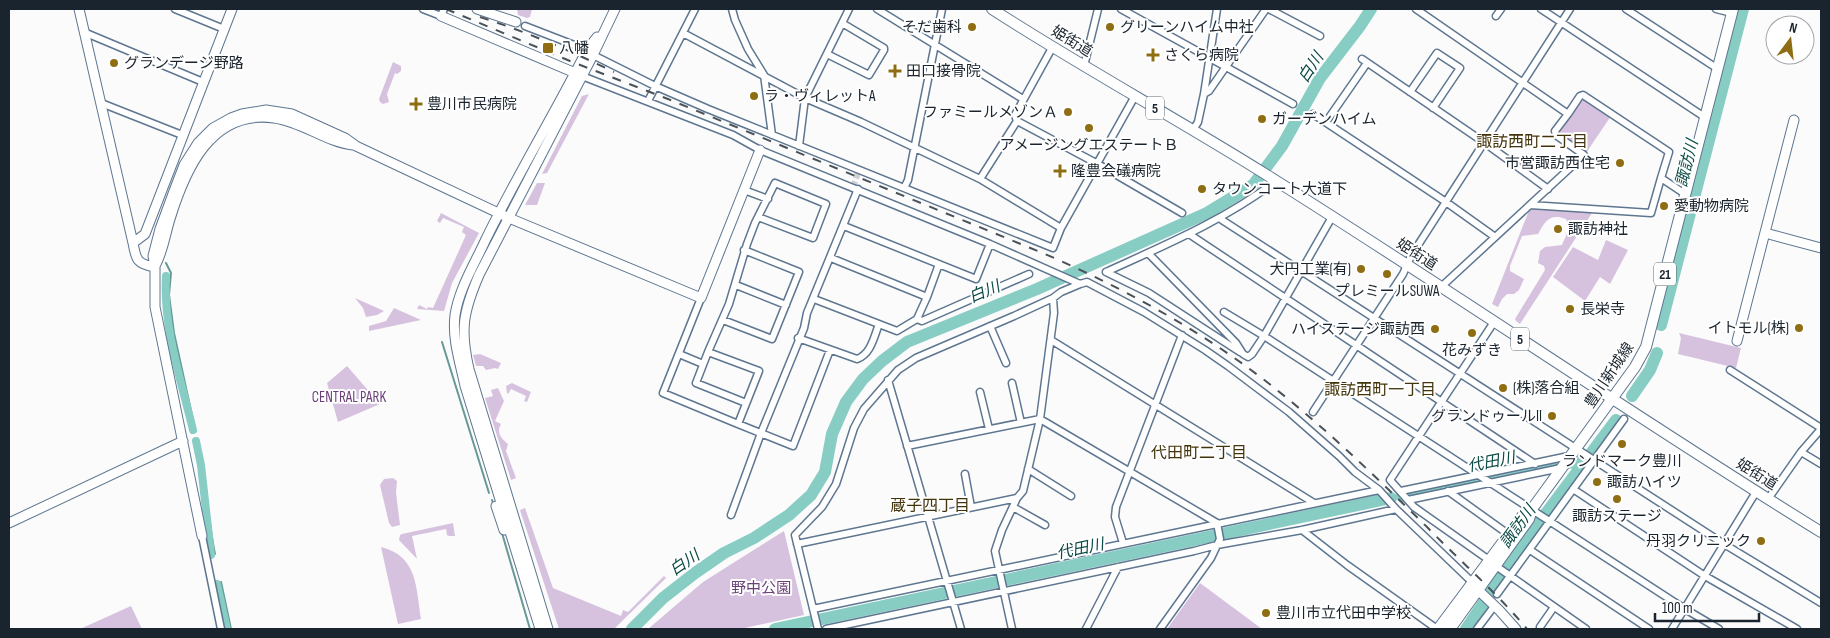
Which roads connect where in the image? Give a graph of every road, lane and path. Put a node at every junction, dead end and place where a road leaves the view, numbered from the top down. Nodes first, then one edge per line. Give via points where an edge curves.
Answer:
1 (79, 9) edge
2 (175, 9) edge
3 (232, 9) edge
4 (423, 9) edge
5 (478, 9) edge
6 (615, 9) edge
7 (695, 9) edge
8 (732, 9) edge
9 (849, 9) edge
10 (877, 9) edge
11 (942, 9) edge
12 (992, 9) edge
13 (1098, 9) edge
14 (1121, 9) edge
15 (1217, 9) edge
16 (1268, 9) edge
17 (1416, 9) edge
18 (1501, 9) edge
19 (1540, 9) edge
20 (1570, 9) edge
21 (1626, 9) edge
22 (1716, 9) edge
23 (1732, 11) edge
24 (443, 12) edge
25 (1496, 16) dead end
26 (1562, 23) junction
27 (520, 24) joint
28 (842, 24) junction
29 (224, 29) junction
30 (86, 33) junction
31 (683, 33) junction
32 (1320, 36) dead end
33 (935, 45) junction
34 (1052, 48) junction
35 (590, 52) junction
36 (827, 54) junction
37 (1209, 57) junction
38 (1084, 66) junction
39 (1225, 66) junction
40 (1718, 69) junction
41 (579, 75) junction
42 (764, 76) junction
43 (203, 82) junction
44 (1522, 83) junction
45 (656, 86) junction
46 (1410, 92) junction
47 (1204, 94) junction
48 (1135, 96) junction
49 (805, 98) junction
50 (1023, 99) junction
51 (648, 101) junction
52 (101, 103) junction
53 (1292, 104) dead end
54 (1433, 108) junction
55 (1313, 114) dead end
56 (1568, 114) junction
57 (1706, 118) junction
58 (1794, 120) dead end
59 (1017, 121) junction
60 (1326, 122) junction
61 (1193, 130) junction
62 (182, 135) junction
63 (772, 135) junction
64 (1485, 143) junction
65 (800, 146) junction
66 (914, 148) junction
67 (760, 150) junction
68 (1096, 163) junction
69 (1661, 178) junction
70 (980, 179) junction
71 (1274, 179) junction
72 (904, 188) junction
73 (858, 189) junction
74 (1548, 189) junction
75 (744, 190) junction
76 (1685, 194) junction
77 (768, 199) junction
78 (1446, 202) junction
79 (1530, 205) junction
80 (499, 213) junction
81 (1182, 213) dead end
82 (758, 217) junction
83 (1332, 217) junction
84 (509, 218) junction
85 (1222, 220) dead end
86 (844, 226) junction
87 (1062, 228) junction
88 (1189, 234) junction
89 (1765, 234) junction
90 (1495, 237) junction
91 (133, 243) junction
92 (990, 244) junction
93 (1821, 248) edge
94 (744, 250) junction
95 (1148, 252) junction
96 (831, 258) junction
97 (939, 264) junction
98 (1407, 265) junction
99 (155, 267) junction
100 (1301, 271) junction
101 (1029, 274) dead end
102 (1077, 283) junction
103 (736, 286) junction
104 (1440, 287) junction
105 (927, 297) junction
106 (701, 298) junction
107 (1053, 298) junction
108 (1286, 298) junction
109 (814, 299) junction
110 (786, 305) junction
111 (1224, 312) dead end
112 (1375, 318) junction
113 (917, 319) junction
114 (724, 320) junction
115 (1494, 322) junction
116 (879, 324) junction
117 (990, 326) junction
118 (1182, 336) junction
119 (1264, 336) junction
120 (798, 338) junction
121 (1051, 340) junction
122 (1737, 341) dead end
123 (1358, 345) junction
124 (830, 350) junction
125 (708, 352) junction
126 (679, 354) junction
127 (1243, 354) junction
128 (703, 364) junction
129 (1006, 364) dead end
130 (1730, 370) dead end
131 (1460, 374) junction
132 (888, 380) junction
133 (1334, 381) junction
134 (1012, 383) dead end
135 (980, 392) dead end
136 (1612, 399) junction
137 (1442, 402) junction
138 (746, 403) junction
139 (1156, 405) junction
140 (1313, 412) dead end
141 (1040, 419) junction
142 (1624, 419) dead end
143 (1020, 423) junction
144 (738, 424) junction
145 (1821, 428) edge
146 (989, 429) junction
147 (761, 433) junction
148 (1418, 436) junction
149 (183, 441) junction
150 (907, 446) junction
151 (1801, 452) junction
152 (1576, 453) junction
153 (1594, 460) junction
154 (1535, 464) junction
155 (1821, 464) edge
156 (1560, 468) junction
157 (1028, 469) junction
158 (1129, 471) junction
159 (965, 474) dead end
160 (1480, 475) junction
161 (1489, 482) junction
162 (1574, 489) junction
163 (1378, 490) junction
164 (1448, 492) junction
165 (1756, 492) junction
166 (1071, 496) dead end
167 (1404, 496) junction
168 (1017, 498) junction
169 (1768, 499) junction
170 (1314, 503) junction
171 (496, 506) dead end
172 (971, 507) junction
173 (1013, 507) junction
174 (1396, 509) junction
175 (1536, 511) junction
176 (731, 516) dead end
177 (928, 516) junction
178 (1550, 520) junction
179 (9, 523) edge
180 (1045, 525) dead end
181 (1217, 525) junction
182 (1302, 530) junction
183 (1821, 532) edge
184 (1508, 534) junction
185 (202, 536) joint
186 (1219, 542) junction
187 (1123, 543) junction
188 (796, 544) junction
189 (1724, 544) junction
190 (1530, 550) junction
191 (1495, 565) junction
192 (1118, 567) junction
193 (1000, 571) junction
194 (1511, 576) junction
195 (1705, 576) junction
196 (947, 582) junction
197 (527, 586) junction
198 (1477, 588) junction
199 (1004, 589) junction
200 (1498, 594) dead end
201 (952, 601) junction
202 (1821, 603) edge
203 (1493, 604) junction
204 (1554, 607) junction
205 (1685, 609) junction
206 (814, 611) junction
207 (817, 628) edge
208 (221, 629) edge
209 (540, 629) edge
210 (548, 629) edge
211 (826, 629) edge
212 (961, 629) edge
213 (1012, 629) edge
214 (1086, 629) edge
215 (1160, 629) edge
216 (1437, 629) edge
217 (1450, 629) edge
218 (1478, 629) edge
219 (1516, 629) edge
220 (1540, 629) edge
221 (1586, 629) edge
222 (1649, 629) edge
223 (1672, 629) edge
224 (1720, 629) edge
225 (1797, 629) edge

1 - 30 street
2 - 29 street
3 - 29 street
4 - 24 street
5 - 27 street
6 - 35 street
7 - 31 street
8 - 42 street
9 - 28 street
10 - 33 street
11 - 33 street
12 - 34 main road, 姫街道 / 5
13 - 38 street
14 - 37 street
15 - 37 street
16 - 32 street
16 - 39 street
17 - 44 street
18 - 25 street
19 - 26 street
20 - 26 street
21 - 40 street
22 - 23 street
23 - 40 main road, 豊川新城線 / 21
24 - 41 street
26 - 44 street
26 - 57 street
27 - 35 street
28 - 36 street
28 - 36 street via 884,50 869,75
29 - 43 street
30 - 43 street
30 - 52 street
31 - 42 street
31 - 45 street
33 - 50 street
33 - 66 street
34 - 38 main road, 姫街道 / 5
34 - 50 street
35 - 41 street
35 - 45 street
36 - 49 street
37 - 39 street
37 - 47 street
38 - 48 main road, 姫街道 / 5
39 - 47 street
39 - 53 street
40 - 57 main road, 豊川新城線 / 21
41 - 51 street
41 - 80 street
41 - 84 street
42 - 49 street
42 - 63 street
43 - 62 street
44 - 56 street
44 - 64 street
45 - 51 street
45 - 63 street
46 - 54 street
46 - 54 street via 1437,53 1460,68
46 - 60 street via 1365,61
47 - 61 street
48 - 61 main road, 姫街道 / 5
48 - 68 street
49 - 65 street
49 - 66 street
50 - 59 street via 1015,115
51 - 67 street via 733,135
52 - 62 street
52 - 91 street
54 - 64 street
55 - 60 street
56 - 69 street via 1583,95 1669,152
56 - 74 street via 1556,134 1584,155
57 - 76 main road, 豊川新城線 / 21
58 - 89 street
59 - 68 street
59 - 70 street
60 - 78 street
61 - 71 main road, 姫街道 / 5
62 - 91 street via 144,234
63 - 65 street
64 - 74 street
64 - 78 street
65 - 72 street
66 - 70 street
66 - 72 street
67 - 73 street
67 - 75 street
68 - 81 street
68 - 87 street
69 - 76 street
69 - 79 street via 1651,213
70 - 87 street
71 - 83 main road, 姫街道 / 5
71 - 88 street via 1237,208
72 - 87 street via 1053,248
73 - 86 street
73 - 92 street
74 - 79 street
75 - 77 street
75 - 106 street
76 - 136 main road, 豊川新城線 / 21 via 1646,347
77 - 82 street
77 - 82 street via 775,183 826,204 813,238
78 - 90 street
78 - 98 street
79 - 90 street
80 - 84 street
80 - 99 street via 307,120 278,111 254,111 213,128 198,143 184,165 160,229 153,256
80 - 197 street via 464,285 456,307 454,328 465,386
82 - 94 street
83 - 98 main road, 姫街道 / 5
83 - 100 street
84 - 106 street
84 - 210 street via 479,275 468,304 464,319 464,345
85 - 100 street
86 - 96 street
86 - 97 street
88 - 95 street
88 - 108 street
89 - 93 street
89 - 122 street
90 - 104 street
91 - 99 street via 138,260
92 - 97 street via 976,279
92 - 102 street
94 - 103 street
94 - 110 street via 799,272
95 - 127 street
95 - 127 street via 1106,272 1149,294
96 - 105 street
96 - 109 street
97 - 105 street
98 - 104 main road, 姫街道 / 5
98 - 112 street
99 - 149 street via 154,307
100 - 108 street
100 - 112 street
101 - 113 street via 922,321
102 - 107 street
102 - 118 street via 1087,282
103 - 110 street
103 - 114 street
104 - 115 main road, 姫街道 / 5
105 - 113 street
106 - 126 street
107 - 117 street
107 - 121 street
108 - 119 street
108 - 123 street
109 - 116 street
109 - 120 street
110 - 114 street via 772,339
111 - 119 street
112 - 123 street
112 - 131 street
113 - 116 street via 897,330
114 - 125 street
115 - 131 street
115 - 136 main road, 姫街道 / 5
116 - 124 street via 869,350 862,357 857,359
117 - 129 street
117 - 132 street via 916,358
118 - 139 street
118 - 163 street via 1289,412
119 - 127 street via 1252,354 1248,357
119 - 133 street
120 - 124 street
120 - 147 street
121 - 139 street
121 - 141 street
123 - 133 street
123 - 137 street
124 - 147 street via 793,446
125 - 128 street
125 - 138 street via 759,372
126 - 128 street
126 - 144 street via 663,393
128 - 138 street via 696,383
130 - 145 street
131 - 137 street
131 - 152 street
132 - 150 street
132 - 188 street via 857,420 836,484 822,507 796,532
133 - 140 street
133 - 148 street
134 - 143 street
135 - 146 street
136 - 152 main road, 豊川新城線 / 21
136 - 165 main road, 姫街道 / 5
137 - 148 street
137 - 154 street
138 - 144 street
139 - 158 street
139 - 170 street
141 - 143 street
141 - 157 street
141 - 158 street
142 - 153 street
143 - 146 street
144 - 147 street
145 - 151 street
146 - 150 street
147 - 176 street
148 - 160 street
148 - 167 street via 1390,480
149 - 179 street
149 - 185 street
150 - 177 street
151 - 155 street
151 - 169 street
152 - 153 street
152 - 154 street
152 - 156 main road, 豊川新城線 / 21
153 - 162 street
153 - 189 street
154 - 160 street
156 - 161 street
156 - 175 main road, 豊川新城線 / 21
157 - 166 street
157 - 168 street via 1023,491
158 - 181 street
158 - 187 street via 1116,507
159 - 172 street
160 - 161 street
160 - 167 street
161 - 164 street
161 - 175 street
162 - 178 street
162 - 195 street
163 - 170 street
163 - 174 street
164 - 167 street
164 - 184 street
165 - 169 main road, 姫街道 / 5
165 - 189 street
167 - 191 street
168 - 172 street
168 - 173 street
169 - 183 main road, 姫街道 / 5
170 - 181 street
171 - 197 street
172 - 177 street
173 - 180 street
173 - 193 street via 995,551
174 - 182 street
174 - 198 street
175 - 178 street
175 - 184 main road, 豊川新城線 / 21 via 1523,515
175 - 191 main road, 豊川新城線 / 21
177 - 188 street
177 - 196 street
178 - 190 street
178 - 205 street
181 - 186 street
181 - 187 street
182 - 186 street
182 - 216 street
184 - 191 main road, 豊川新城線 / 21
185 - 208 street
186 - 192 street
186 - 215 street
187 - 193 street
188 - 206 street
189 - 195 street
189 - 202 street
190 - 194 street
190 - 222 street
191 - 194 street
191 - 198 main road, 豊川新城線 / 21
192 - 199 street
192 - 214 street
193 - 196 street
193 - 199 street
194 - 200 street
194 - 204 street
195 - 205 street
195 - 225 street
196 - 201 street
196 - 206 street
197 - 209 street
198 - 203 street
198 - 216 main road, 豊川新城線 / 21
198 - 217 main road, 豊川新城線 / 21
199 - 201 street
199 - 213 street
201 - 211 street
201 - 212 street
203 - 218 street
203 - 219 street
204 - 220 street
204 - 221 street
205 - 223 street
205 - 224 street
206 - 207 street

